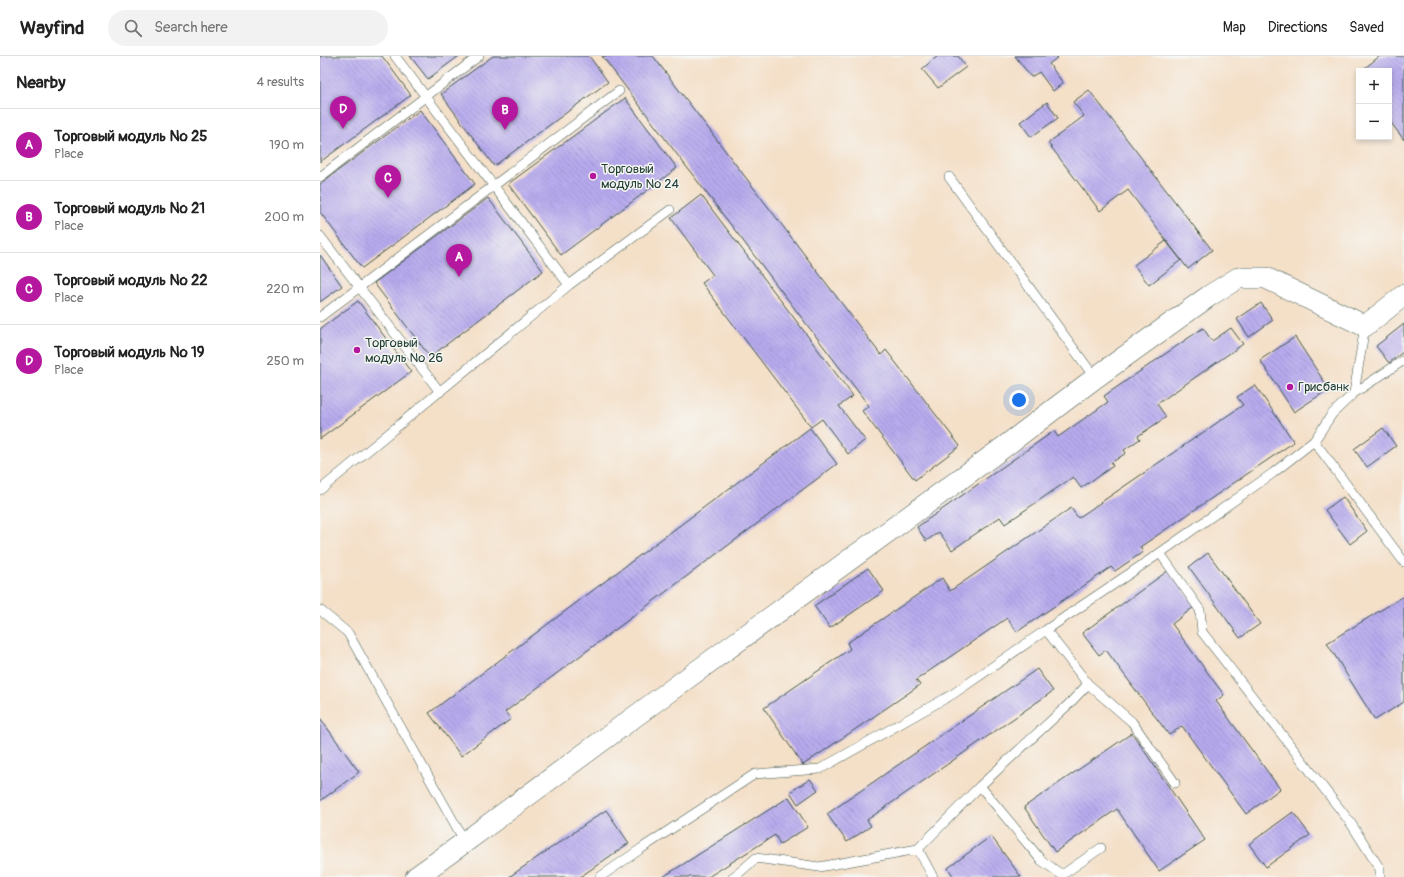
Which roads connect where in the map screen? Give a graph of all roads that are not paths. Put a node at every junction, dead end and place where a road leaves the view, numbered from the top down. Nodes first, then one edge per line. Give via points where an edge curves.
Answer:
1 (395, 56) edge
2 (479, 56) edge
3 (619, 91) dead end
4 (425, 96) junction
5 (320, 177) edge
6 (949, 177) dead end
7 (493, 185) junction
8 (670, 210) dead end
9 (320, 236) edge
10 (569, 285) junction
11 (360, 287) junction
12 (1404, 295) edge
13 (320, 317) edge
14 (1365, 326) junction
15 (1404, 360) edge
16 (1095, 378) junction
17 (440, 392) junction
18 (1354, 393) junction
19 (1314, 441) junction
20 (320, 490) edge
21 (1160, 552) junction
22 (1404, 562) edge
23 (320, 610) edge
24 (1046, 630) junction
25 (1088, 684) junction
26 (1175, 783) dead end
27 (980, 786) junction
28 (465, 842) junction
29 (1101, 848) dead end
30 (918, 849) junction
31 (416, 877) edge
32 (600, 877) edge
33 (733, 877) edge
34 (933, 877) edge
35 (1380, 877) edge

1 - 4 lane
2 - 4 lane
3 - 7 lane
4 - 5 lane
4 - 7 lane
6 - 16 lane
7 - 10 lane
7 - 11 lane
8 - 10 lane
9 - 11 lane
10 - 17 lane
11 - 13 lane
11 - 17 lane
12 - 14 street
14 - 16 street via 1266,278 1238,278
14 - 18 lane
15 - 18 lane
16 - 28 street
17 - 20 lane
18 - 19 lane via 1332,414
19 - 21 lane
19 - 22 lane
21 - 24 lane
21 - 35 lane via 1200,610 1202,632 1350,822 1380,869
23 - 28 lane via 348,633
24 - 25 lane
24 - 32 lane via 953,694 820,770 755,774
25 - 26 lane via 1132,722
25 - 27 lane
27 - 29 lane via 1041,860 1062,875
27 - 30 lane
28 - 31 street
30 - 33 lane via 819,867 756,858
30 - 34 lane

